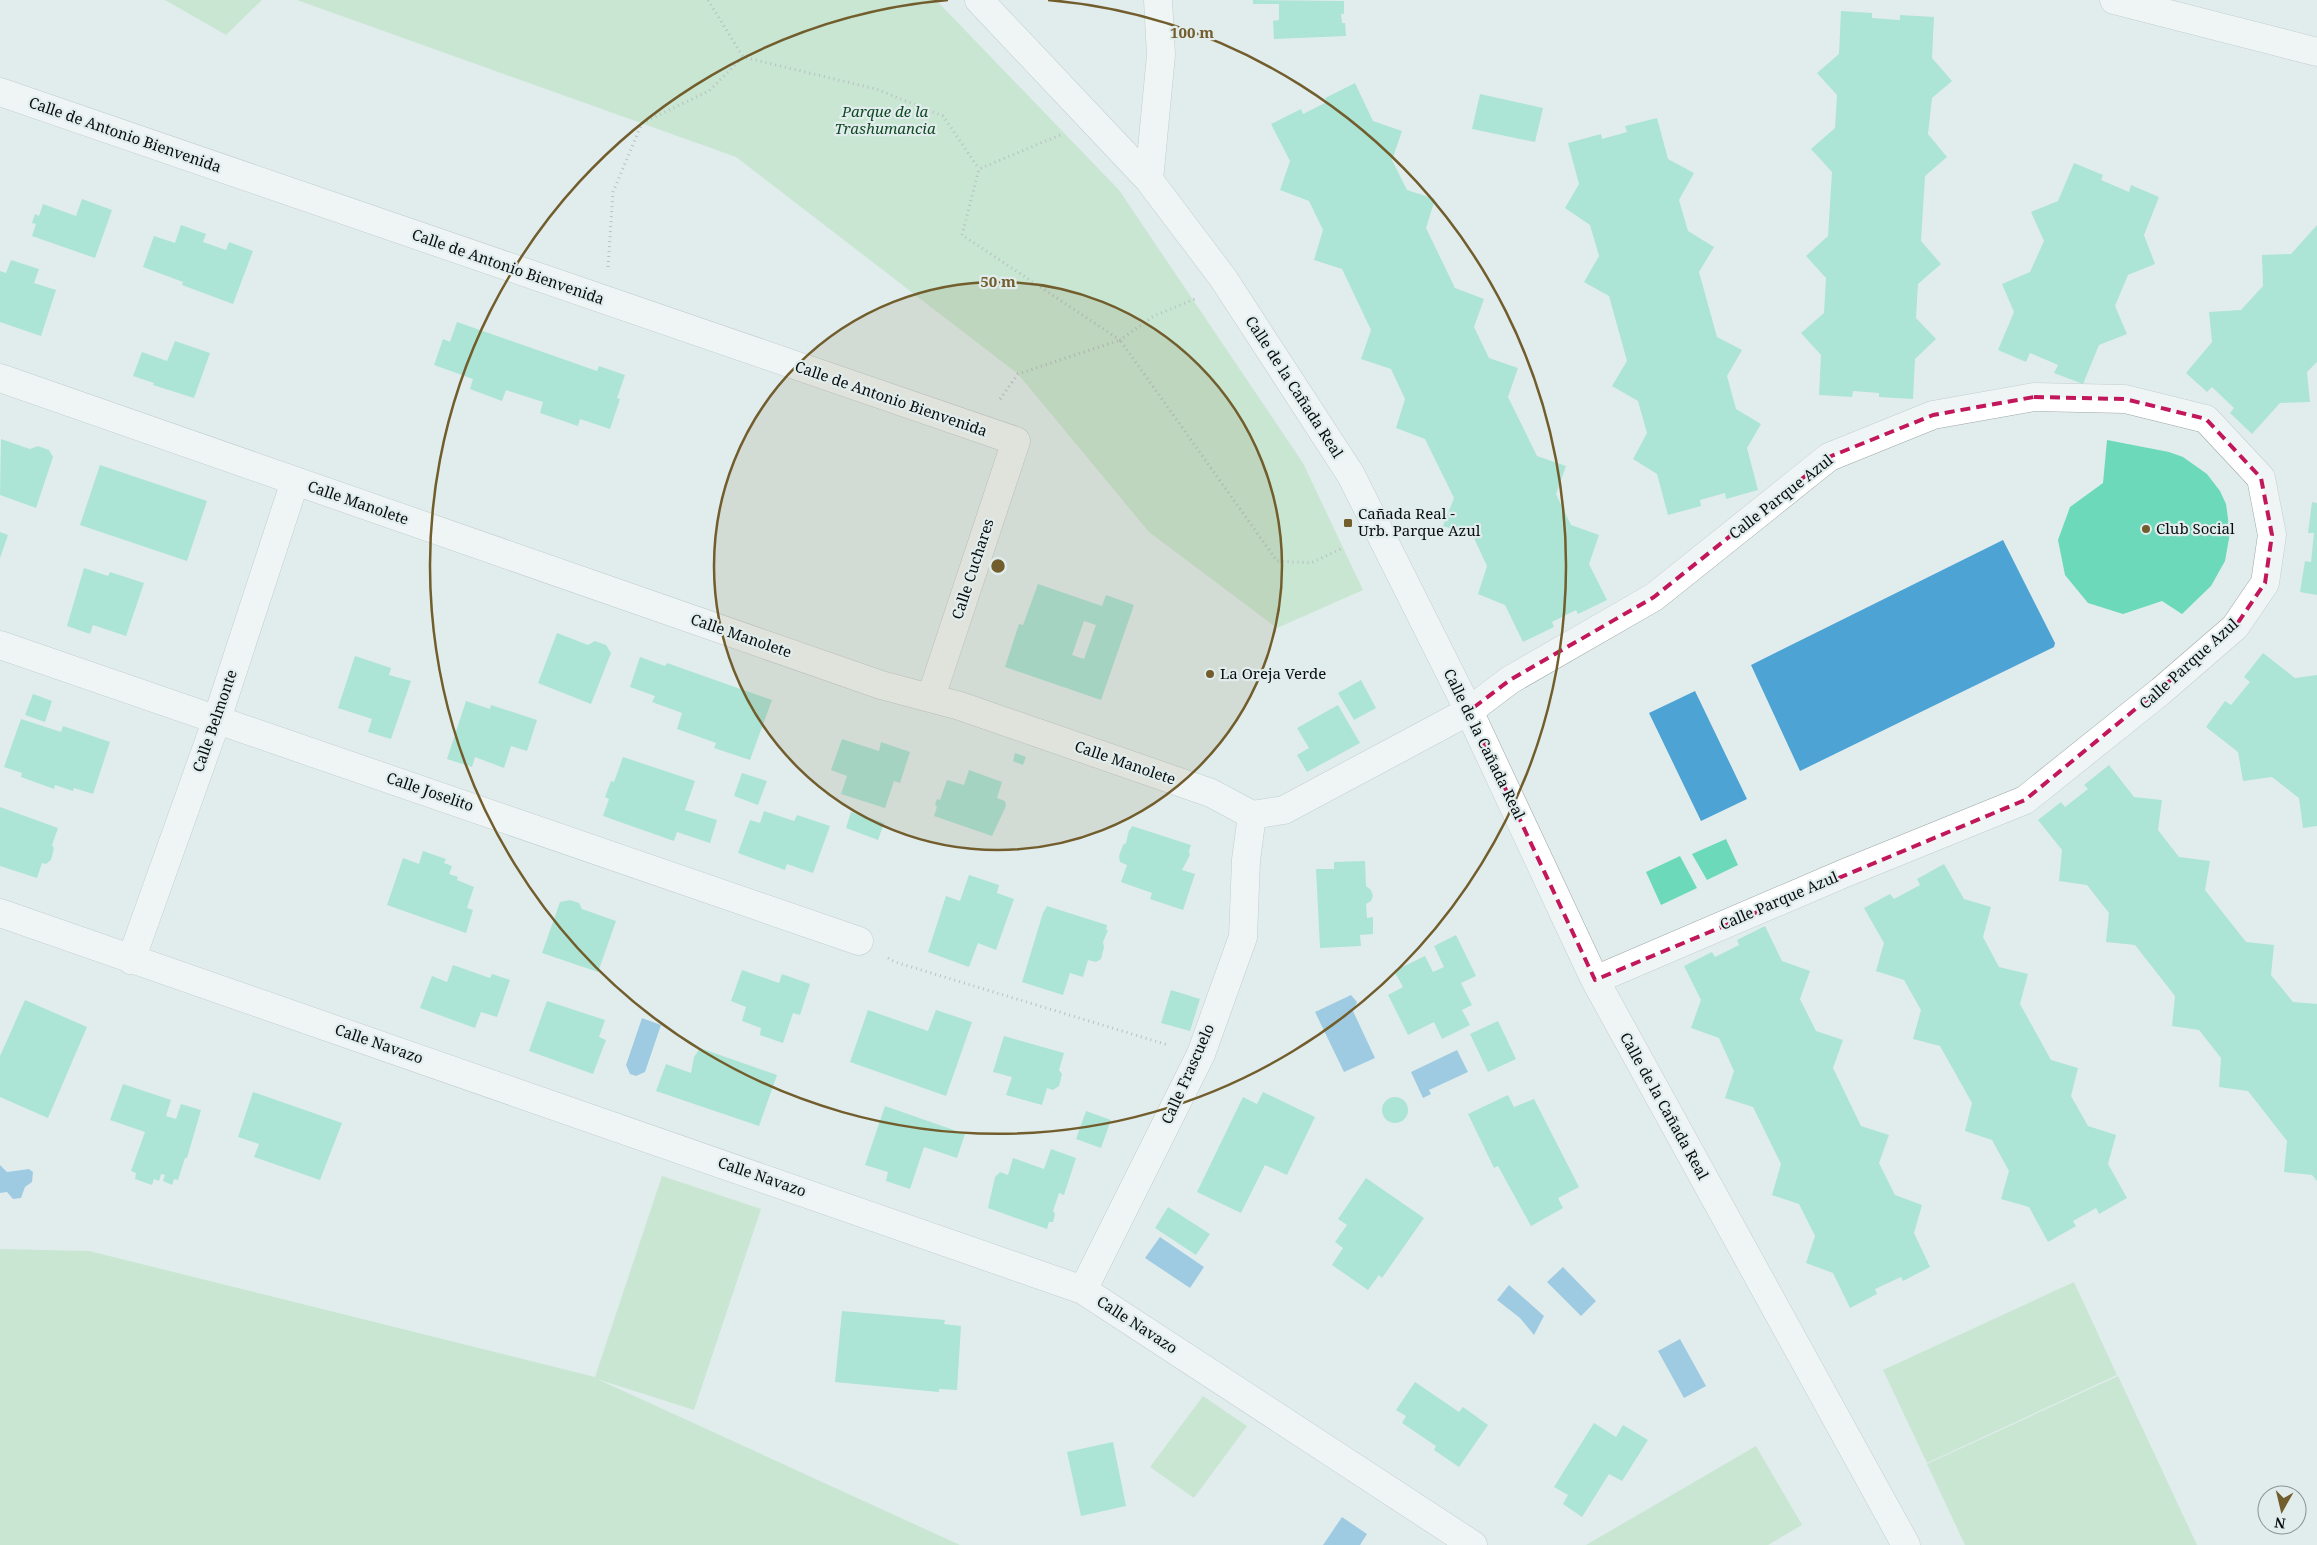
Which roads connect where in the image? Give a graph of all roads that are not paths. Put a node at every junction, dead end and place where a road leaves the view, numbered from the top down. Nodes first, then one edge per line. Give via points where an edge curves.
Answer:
1 (978, 0) edge
2 (1158, 0) edge
3 (2114, 0) edge
4 (2317, 52) edge
5 (0, 92) edge
6 (1149, 180) junction
7 (0, 378) edge
8 (1016, 442) joint
9 (296, 481) junction
10 (0, 645) edge
11 (931, 697) junction
12 (1469, 711) junction
13 (217, 719) junction
14 (1252, 815) junction
15 (0, 913) edge
16 (859, 941) road end
17 (131, 960) junction
18 (1595, 980) junction
19 (1083, 1290) junction
20 (1473, 1545) edge
21 (1906, 1545) edge

1 - 6 street, Calle de la Cañada Real
2 - 6 street via 1161,55
3 - 4 street
5 - 8 street, Calle de Antonio Bienvenida
6 - 12 street, Calle de la Cañada Real via 1223,278 1352,475
7 - 9 street, Calle Manolete
8 - 11 street, Calle Cuchares
9 - 11 street, Calle Manolete via 881,684
9 - 13 street, Calle Belmonte
10 - 13 street, Calle Joselito
11 - 14 street, Calle Manolete via 1211,793
12 - 14 street via 1284,810
12 - 18 street, Calle de la Cañada Real
12 - 18 street, Calle Parque Azul via 1510,680 1654,597 1829,457 1933,415 2034,397 2125,399 2206,419 2261,478 2272,535 2265,583 2235,628 2025,800
13 - 16 street, Calle Joselito
13 - 17 street, Calle Belmonte
14 - 19 street, Calle Frascuelo via 1246,860 1243,937 1201,1054
15 - 17 street, Calle Navazo
17 - 19 street, Calle Navazo
18 - 21 street, Calle de la Cañada Real
19 - 20 street, Calle Navazo

